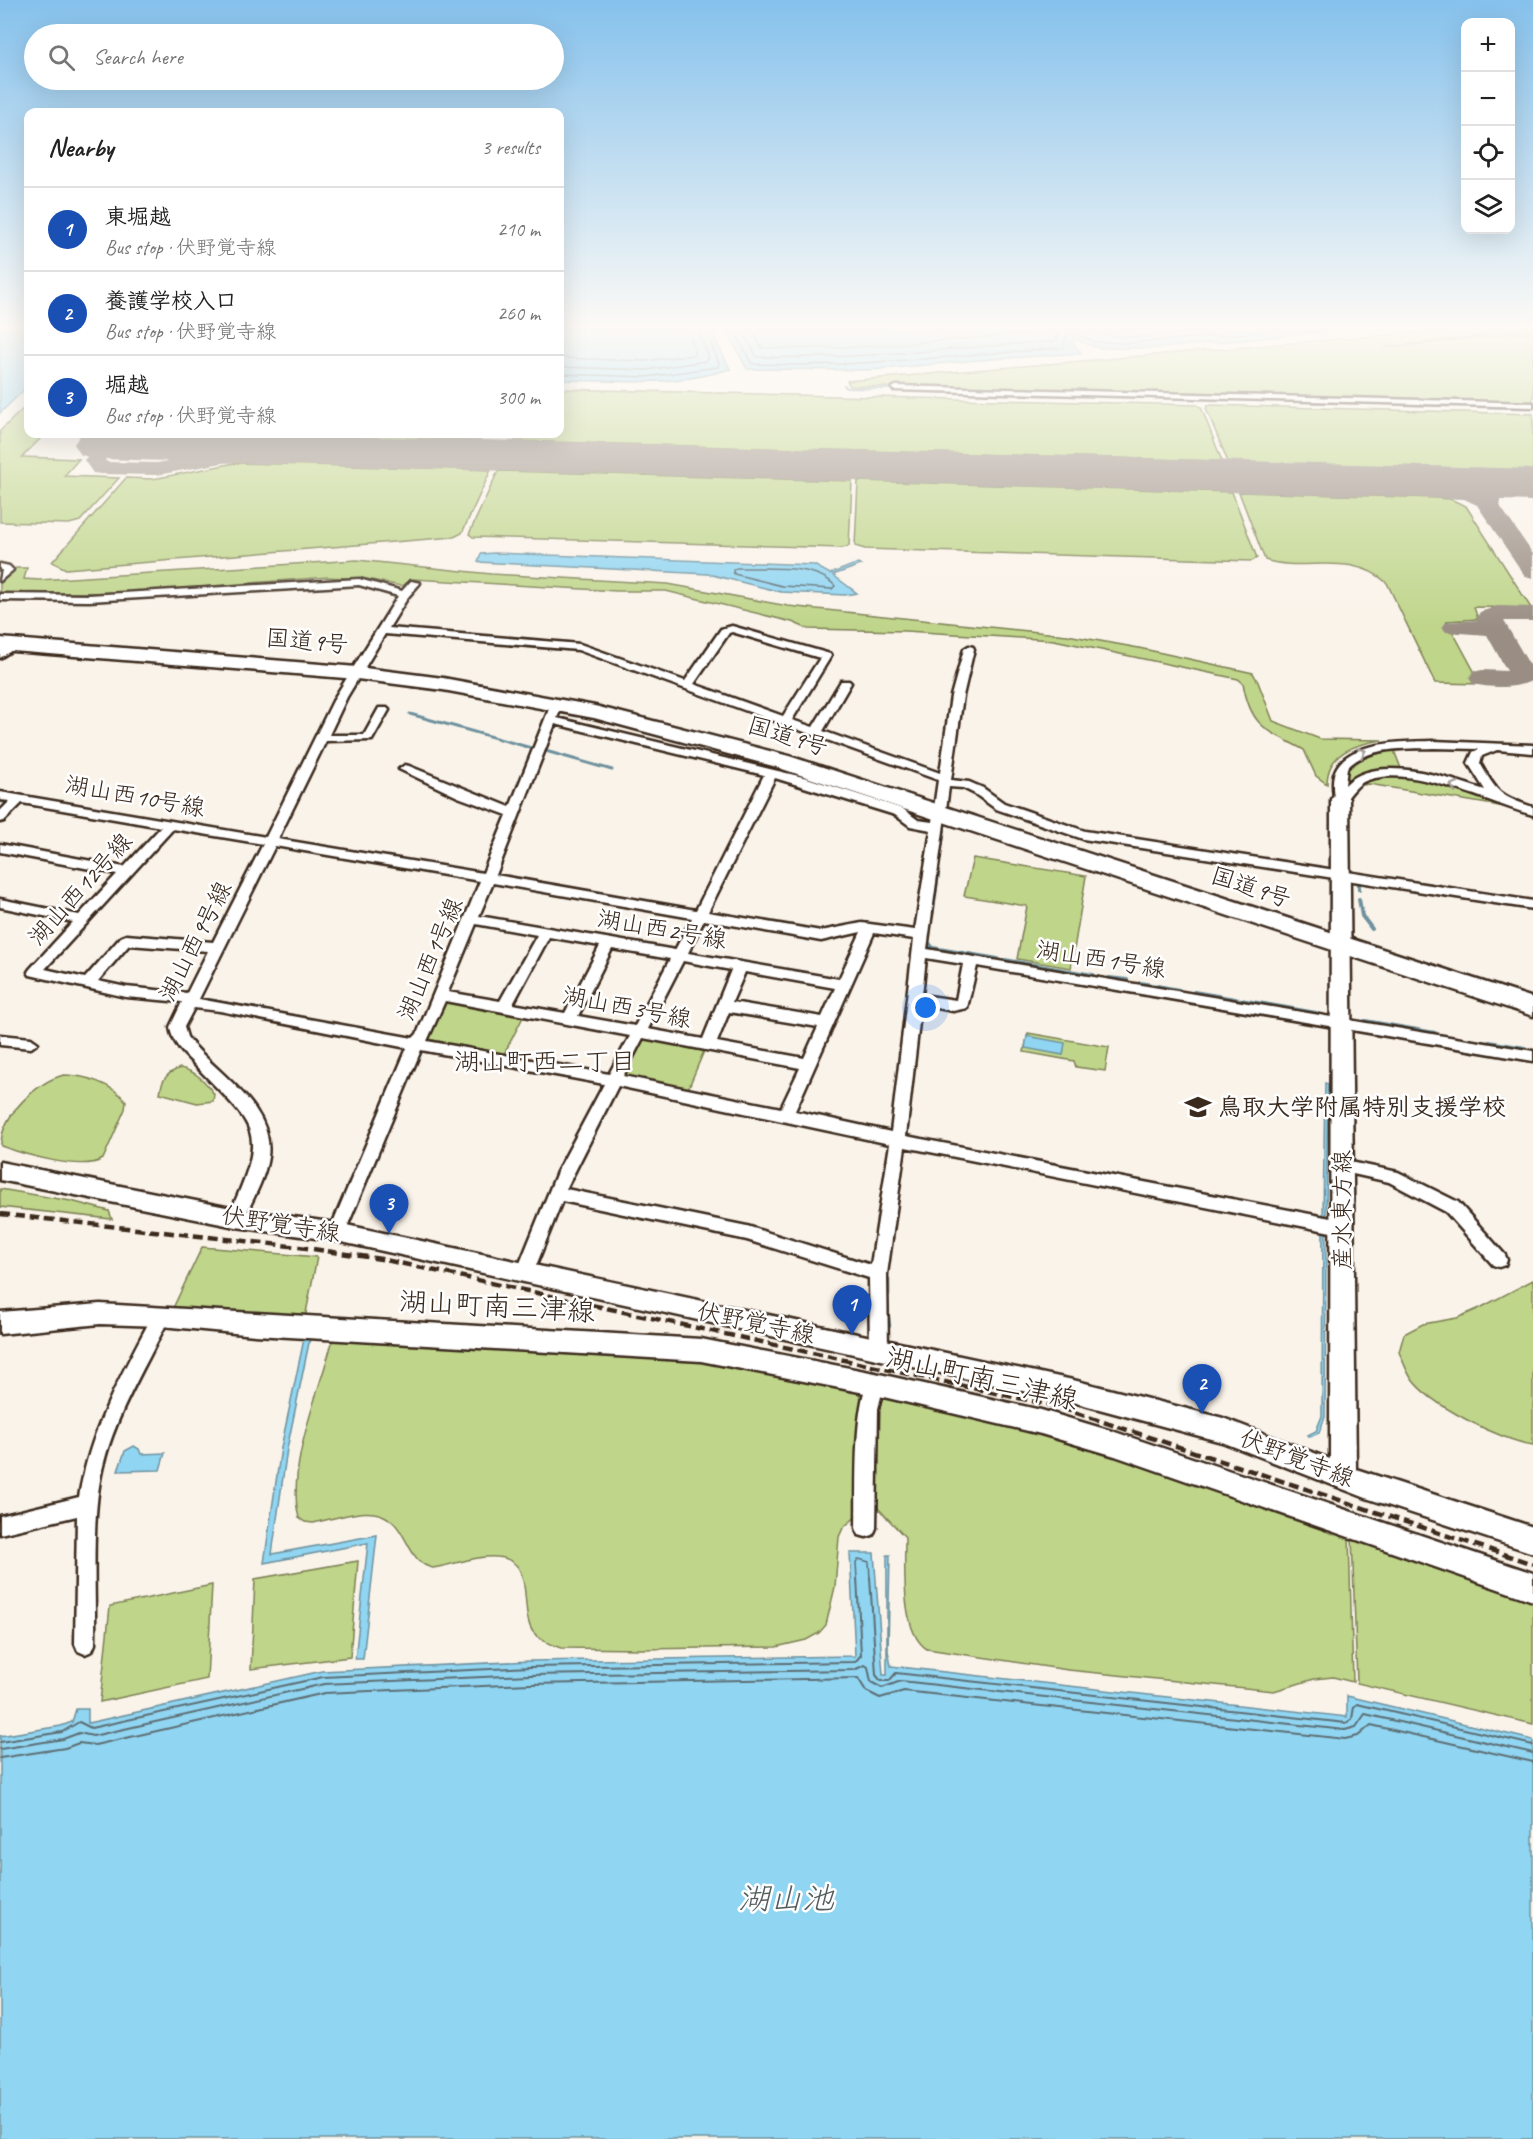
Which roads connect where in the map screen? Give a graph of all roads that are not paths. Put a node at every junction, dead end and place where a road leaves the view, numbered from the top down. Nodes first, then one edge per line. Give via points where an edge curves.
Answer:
1 (0, 567) edge
2 (0, 578) edge
3 (415, 583) dead end
4 (404, 595) junction
5 (0, 597) edge
6 (384, 631) junction
7 (3, 645) edge
8 (969, 649) dead end
9 (360, 669) junction
10 (845, 683) dead end
11 (688, 685) junction
12 (383, 710) dead end
13 (554, 712) junction
14 (786, 721) junction
15 (816, 732) junction
16 (323, 738) junction
17 (1466, 747) junction
18 (1497, 748) junction
19 (1533, 749) edge
20 (1474, 763) junction
21 (761, 766) junction
22 (405, 768) dead end
23 (0, 796) edge
24 (19, 799) junction
25 (1340, 799) junction
26 (942, 801) junction
27 (1510, 804) junction
28 (1533, 811) edge
29 (514, 813) junction
30 (0, 818) edge
31 (169, 825) junction
32 (270, 841) junction
33 (0, 848) edge
34 (126, 871) junction
35 (1342, 876) junction
36 (488, 878) junction
37 (0, 903) edge
38 (1533, 905) edge
39 (700, 915) junction
40 (471, 919) junction
41 (82, 920) junction
42 (869, 929) junction
43 (546, 931) junction
44 (1342, 939) junction
45 (609, 942) junction
46 (921, 944) junction
47 (217, 947) junction
48 (680, 954) junction
49 (971, 960) junction
50 (740, 966) junction
51 (88, 984) junction
52 (844, 985) junction
53 (1533, 994) edge
54 (439, 995) junction
55 (915, 999) junction
56 (190, 1000) junction
57 (724, 1006) junction
58 (504, 1007) junction
59 (1533, 1007) edge
60 (569, 1019) junction
61 (1342, 1022) junction
62 (825, 1023) junction
63 (638, 1032) junction
64 (0, 1040) edge
65 (31, 1043) dead end
66 (416, 1044) junction
67 (708, 1046) junction
68 (1533, 1056) edge
69 (808, 1064) junction
70 (614, 1080) junction
71 (786, 1115) junction
72 (898, 1140) junction
73 (1341, 1166) junction
74 (0, 1171) edge
75 (556, 1193) junction
76 (236, 1218) junction
77 (1341, 1227) junction
78 (338, 1232) junction
79 (1499, 1260) dead end
80 (525, 1273) junction
81 (878, 1274) junction
82 (161, 1316) junction
83 (0, 1323) edge
84 (879, 1350) junction
85 (875, 1384) junction
86 (1342, 1476) junction
87 (87, 1504) junction
88 (0, 1525) edge
89 (866, 1528) dead end
90 (1533, 1540) edge
91 (1533, 1587) edge
92 (85, 1644) dead end

1 - 2 street via 8,570
3 - 4 street, 湖山西9号線
4 - 5 street via 359,582 89,598
4 - 6 street, 湖山西9号線
6 - 9 street, 湖山西9号線
6 - 11 street via 580,647
7 - 9 highway, 国道9号
8 - 26 street via 957,696
9 - 13 highway, 国道9号 via 443,684
9 - 16 street, 湖山西9号線 via 341,696
9 - 26 highway, 国道9号 via 505,686 628,711 710,731
10 - 15 street
11 - 14 street
11 - 14 street via 725,630 826,656
12 - 16 street via 368,738
13 - 21 highway, 国道9号 via 644,724
13 - 29 street
14 - 15 street
15 - 26 street
16 - 32 street, 湖山西9号線
17 - 18 street
17 - 20 street
25 -> 17 street via 1341,769 1348,759 1362,751 1391,745
18 - 19 street
18 - 20 street via 1479,752
20 - 27 street via 1492,792
21 - 26 highway, 国道9号
21 - 39 street
22 - 29 street via 462,795
23 - 24 street, 湖山西10号線
24 - 30 street
24 - 31 street, 湖山西10号線
27 -> 25 street via 1423,777 1393,772 1361,778
25 - 35 street, 産水東方線
26 - 35 street via 965,785 1000,806 1083,835
26 - 44 highway, 国道9号
26 - 46 street
27 - 28 street
29 - 36 street
31 - 32 street, 湖山西10号線
31 - 34 street, 湖山西12号線
32 - 36 street, 湖山西10号線
32 - 47 street, 湖山西9号線
33 - 34 street
34 - 41 street, 湖山西12号線
35 - 38 street
35 - 44 street, 産水東方線
36 - 39 street, 湖山西1号線
36 - 40 street, 湖山西1号線
37 - 41 street
39 - 42 street, 湖山西1号線 via 821,936 849,928
39 - 48 street
40 - 43 street, 湖山西2号線
40 - 54 street, 湖山西1号線
41 - 51 street, 湖山西12号線 via 35,972
42 - 46 street, 湖山西1号線
42 - 52 street
43 - 45 street, 湖山西2号線
43 - 58 street
44 - 53 highway, 国道9号
44 - 59 highway, 国道9号
44 - 61 street, 産水東方線
45 - 48 street, 湖山西2号線
45 - 60 street
46 - 49 street, 湖山西1号線
46 - 55 street
47 - 51 street via 126,940
47 - 56 street, 湖山西9号線
48 - 50 street, 湖山西2号線
48 - 63 street
49 - 55 street via 962,1004
49 - 61 street, 湖山西1号線
50 - 52 street, 湖山西2号線
50 - 57 street
51 - 56 street, 湖山西12号線
52 - 62 street
54 - 58 street, 湖山西3号線
54 - 66 street, 湖山西1号線
55 - 72 street
56 - 66 street, 湖山西12号線
56 - 76 street, 湖山西9号線 via 177,1027 178,1037 244,1104 261,1136 260,1158
57 - 62 street
57 - 67 street
58 - 60 street, 湖山西3号線
60 - 63 street, 湖山西3号線
61 - 68 street, 湖山西1号線
61 - 73 street, 産水東方線
62 - 69 street
63 - 67 street, 湖山西3号線
63 - 70 street
64 - 65 street
66 - 70 street, 湖山西1号線
66 - 78 street
67 - 69 street, 湖山西3号線
69 - 71 street
70 - 71 street, 湖山西1号線
70 - 75 street
71 - 72 street, 湖山西1号線
72 - 77 street, 湖山西1号線
72 - 81 street
73 - 77 street, 産水東方線
73 - 79 street via 1392,1176 1452,1207
74 - 76 street, 伏野覚寺線
75 - 80 street
75 - 81 street via 747,1233
76 - 78 street, 伏野覚寺線
77 - 86 street, 産水東方線
78 - 80 street, 伏野覚寺線
80 - 84 street, 伏野覚寺線
81 - 84 street
82 - 83 street, 湖山町南三津線 via 100,1314
82 - 85 street, 湖山町南三津線 via 701,1350
82 - 87 street via 112,1414 94,1462
84 - 86 street, 伏野覚寺線 via 1073,1391 1223,1430
85 - 89 street via 869,1409
85 - 91 street, 湖山町南三津線 via 1041,1422 1115,1444
86 - 90 street, 伏野覚寺線
87 - 88 street
87 - 92 street

